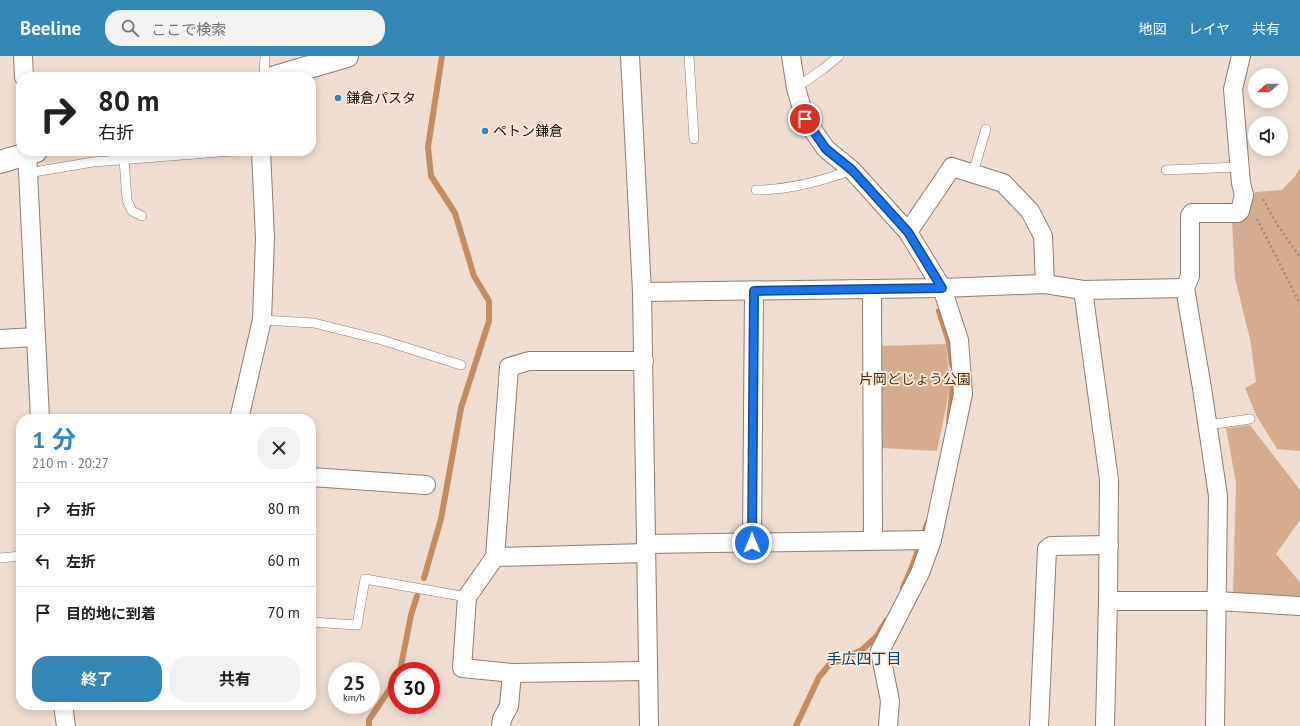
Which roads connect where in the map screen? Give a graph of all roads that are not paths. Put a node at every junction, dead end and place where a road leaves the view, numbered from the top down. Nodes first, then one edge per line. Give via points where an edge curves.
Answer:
1 (23, 56) edge
2 (265, 56) edge
3 (347, 56) edge
4 (630, 56) edge
5 (689, 56) edge
6 (791, 56) edge
7 (839, 56) edge
8 (1241, 56) edge
9 (24, 72) edge
10 (272, 72) edge
11 (291, 72) edge
12 (796, 88) junction
13 (986, 130) dead end
14 (694, 139) dead end
15 (165, 156) edge
16 (261, 156) edge
17 (30, 157) edge
18 (124, 159) junction
19 (0, 162) edge
20 (1239, 167) junction
21 (852, 170) junction
22 (1166, 170) dead end
23 (974, 173) junction
24 (756, 190) dead end
25 (142, 216) dead end
26 (908, 232) junction
27 (1045, 284) junction
28 (942, 288) junction
29 (1185, 288) junction
30 (872, 289) junction
31 (1083, 290) junction
32 (754, 291) junction
33 (642, 292) junction
34 (262, 320) junction
35 (36, 337) junction
36 (0, 338) edge
37 (644, 361) junction
38 (461, 365) dead end
39 (40, 414) edge
40 (240, 414) edge
41 (1250, 419) dead end
42 (1208, 424) junction
43 (316, 477) edge
44 (426, 485) dead end
45 (873, 540) junction
46 (932, 540) junction
47 (752, 543) junction
48 (1109, 545) junction
49 (646, 549) junction
50 (16, 556) edge
51 (495, 557) junction
52 (0, 558) edge
53 (467, 596) junction
54 (1108, 601) junction
55 (1217, 601) junction
56 (1300, 606) edge
57 (316, 622) edge
58 (646, 671) junction
59 (512, 673) junction
60 (64, 710) edge
61 (66, 726) edge
62 (501, 726) edge
63 (649, 726) edge
64 (888, 726) edge
65 (1039, 726) edge
66 (1105, 726) edge
67 (1214, 726) edge

1 - 9 street
2 - 10 lane
3 - 11 main road
4 - 33 street
5 - 14 lane
6 - 12 street
7 - 12 lane
8 - 20 street via 1233,89
12 - 21 street via 805,119 826,149
13 - 23 lane
15 - 18 lane
16 - 34 street via 265,238
17 - 18 lane
17 - 19 main road
17 - 35 street
18 - 25 lane via 127,200 132,211
20 - 22 lane
20 - 29 street via 1241,202 1192,213 1190,216 1190,276
21 - 24 lane via 826,179
21 - 26 street
23 - 26 street via 952,167
23 - 27 street via 1003,183 1030,211 1043,236
26 - 28 street
27 - 28 street
27 - 31 street
28 - 30 street
28 - 46 street via 959,340 963,394
29 - 31 street
29 - 42 street
30 - 32 street
30 - 45 street
31 - 48 street via 1109,480
32 - 33 street
32 - 47 street
33 - 37 street
34 - 38 lane via 314,323 382,340
34 - 40 street
35 - 36 street
35 - 39 street
37 - 49 street
37 - 51 street via 529,361 509,367
41 - 42 lane
42 - 55 street via 1218,496
43 - 44 street
45 - 46 street
45 - 47 street
46 - 64 street via 920,573 880,651 890,701
47 - 49 street
48 - 54 street
48 - 65 street via 1051,546 1047,549
49 - 51 street
49 - 58 street
50 - 52 lane
51 - 53 street
53 - 57 lane via 365,578 357,625
53 - 59 street via 462,668
54 - 55 street
54 - 66 street
55 - 56 street
55 - 67 street
58 - 59 street
58 - 63 street
59 - 62 street via 509,706
60 - 61 street

